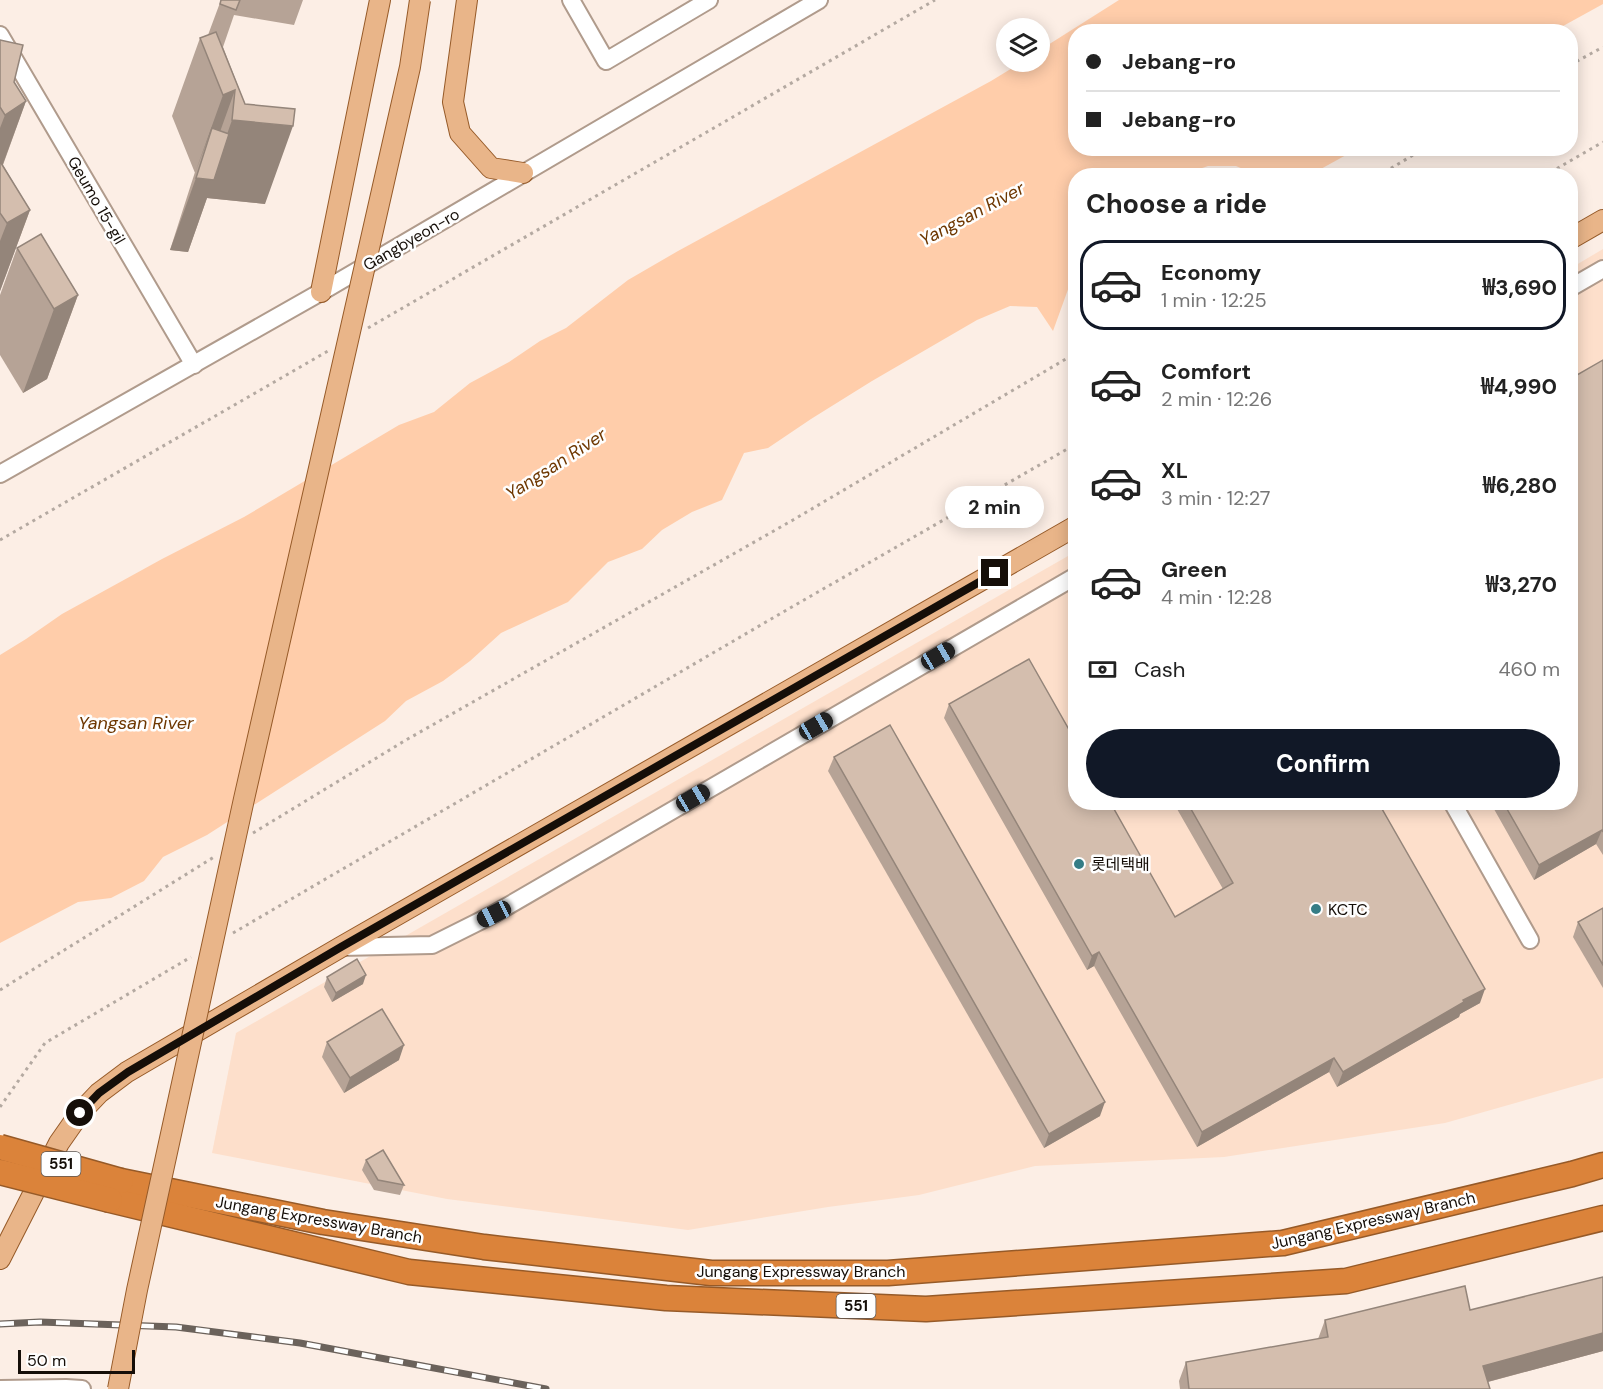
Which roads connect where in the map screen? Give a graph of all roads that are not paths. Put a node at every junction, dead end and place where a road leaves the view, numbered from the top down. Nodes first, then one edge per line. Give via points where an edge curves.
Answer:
1 (380, 0) edge
2 (420, 0) edge
3 (467, 0) edge
4 (571, 0) edge
5 (709, 0) edge
6 (819, 0) edge
7 (0, 35) edge
8 (523, 173) junction
9 (1603, 220) edge
10 (1578, 234) edge
11 (1603, 269) edge
12 (1578, 283) edge
13 (321, 292) junction
14 (194, 365) junction
15 (0, 474) edge
16 (1068, 531) edge
17 (1068, 581) edge
18 (1457, 810) edge
19 (1530, 940) dead end
20 (341, 947) junction
21 (0, 1147) edge
22 (1603, 1165) edge
23 (0, 1172) edge
24 (116, 1191) junction
25 (1603, 1218) edge
26 (0, 1259) edge
27 (0, 1389) edge
28 (22, 1389) edge
29 (82, 1389) edge
30 (118, 1389) edge

1 - 13 main road
2 - 30 main road, bridge via 410,67 247,788
3 - 8 main road via 453,102 460,133 491,168
4 - 5 street via 606,60
6 - 8 street, Gangbyeon-ro
7 - 14 street, Geumo 15-gil
8 - 13 street, Gangbyeon-ro
9 - 10 main road
11 - 12 street
13 - 14 street, Gangbyeon-ro
14 - 15 street, Gangbyeon-ro
16 - 20 main road
17 - 20 street via 494,914 432,945
18 - 19 street
20 - 26 main road via 128,1072 99,1093 59,1143
21 - 24 highway, Jungang Expressway Branch / 551, bridge
22 - 24 highway, Jungang Expressway Branch / 551 via 1283,1243 888,1273 711,1273 484,1247
23 - 24 highway, Jungang Expressway Branch / 551, bridge
24 - 25 highway, Jungang Expressway Branch / 551 via 409,1272 666,1298 926,1309 1346,1281
27 - 28 street
28 - 29 street

